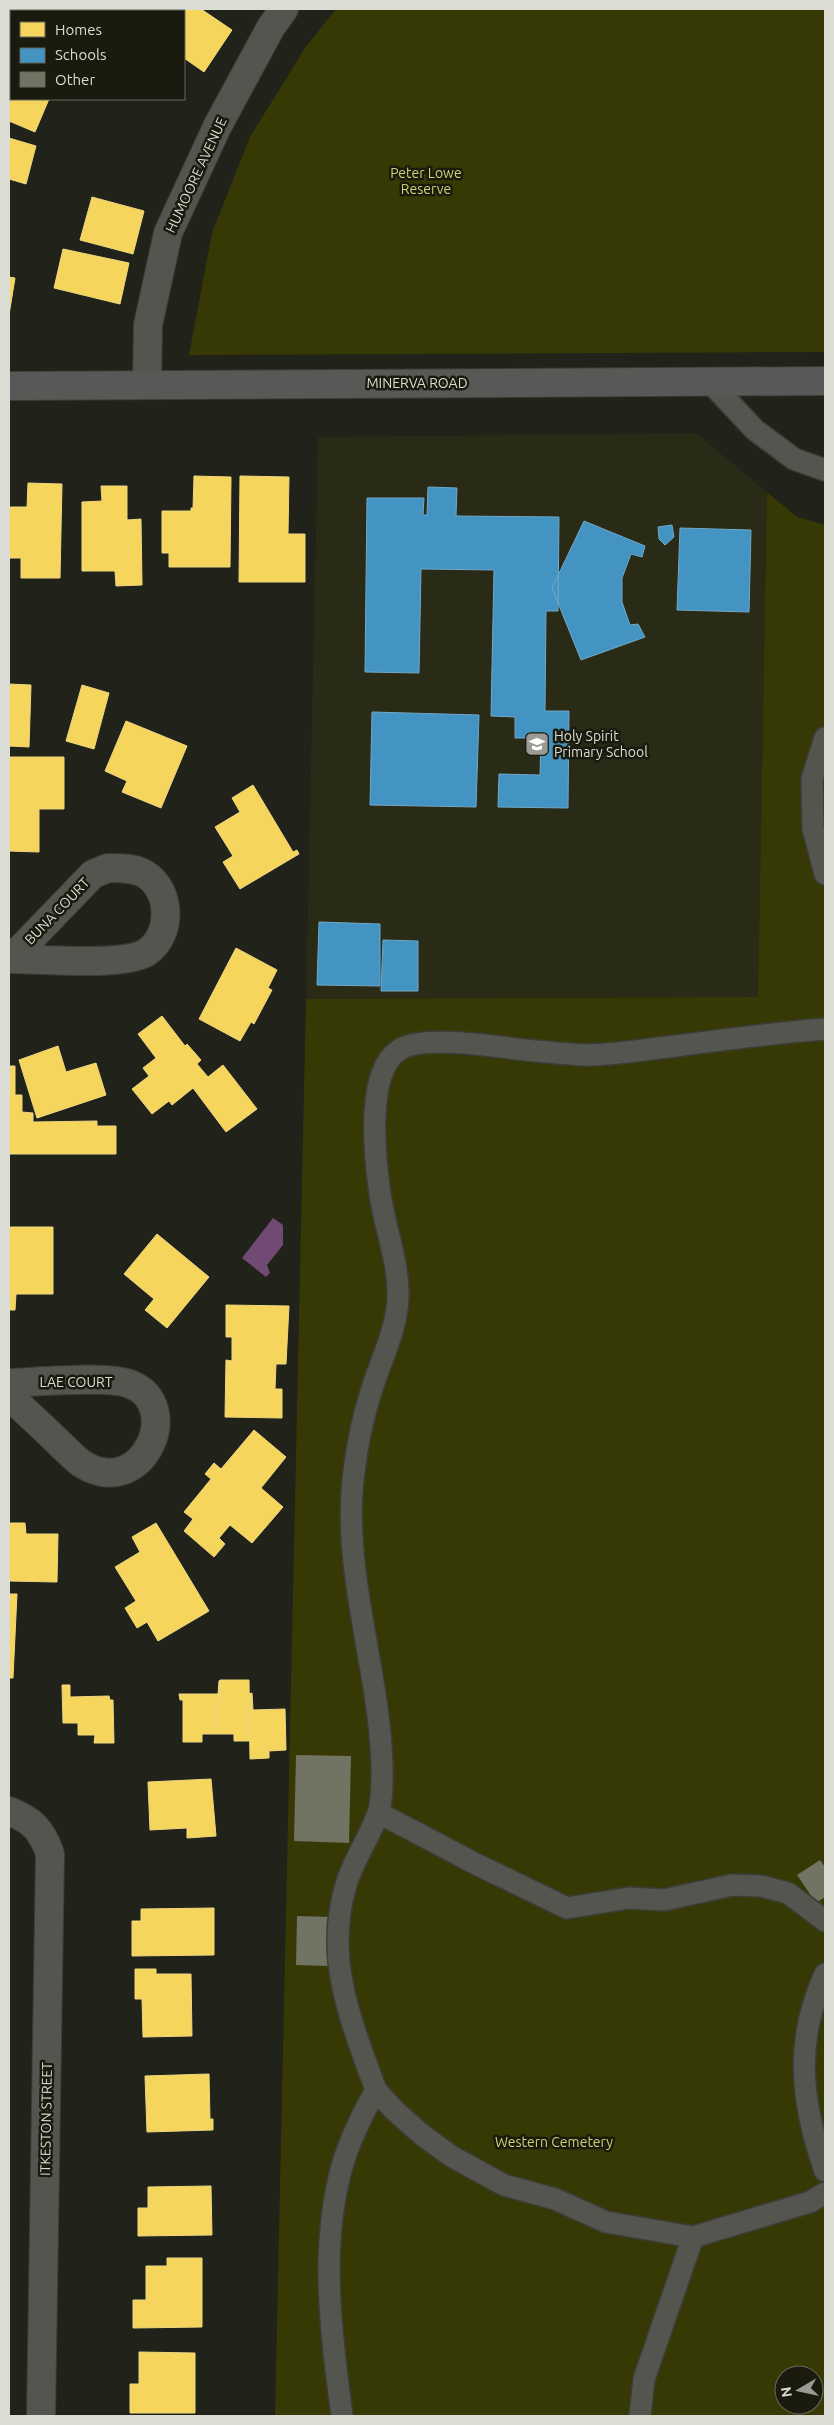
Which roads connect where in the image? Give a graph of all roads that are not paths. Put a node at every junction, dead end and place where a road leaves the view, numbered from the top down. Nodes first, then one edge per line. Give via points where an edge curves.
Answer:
1 (284, 9) edge
2 (709, 381) junction
3 (825, 381) edge
4 (146, 385) junction
5 (9, 386) edge
6 (825, 470) edge
7 (825, 738) edge
8 (825, 874) edge
9 (10, 959) edge
10 (825, 1030) edge
11 (9, 1383) edge
12 (9, 1396) edge
13 (9, 1811) edge
14 (379, 1813) junction
15 (825, 1921) edge
16 (825, 1974) edge
17 (376, 2090) junction
18 (825, 2171) edge
19 (825, 2193) edge
20 (694, 2237) junction
21 (41, 2416) edge
22 (342, 2416) edge
23 (640, 2416) edge

1 - 4 street, HUMOORE AVENUE via 271,27 218,127 168,233 148,326
2 - 3 street, MINERVA ROAD
2 - 4 street, MINERVA ROAD
2 - 6 lane via 755,430 794,459
4 - 5 street, MINERVA ROAD
7 - 8 lane via 812,779 812,828
9 - 9 street, BUNA COURT via 128,960 147,952 161,938 166,921 165,900 146,874 126,868 100,871 93,874
10 - 14 lane via 587,1055 442,1042 411,1044 388,1060 379,1083 375,1139 380,1194 397,1269 398,1300 393,1328 360,1432 353,1485 355,1572 378,1715 382,1767
11 - 12 street, LAE COURT via 108,1380 130,1384 146,1396 154,1412 156,1429 150,1447 140,1460 118,1472 101,1472 83,1465
13 - 21 street, ITKESTON STREET via 37,1825 50,1854
14 - 15 lane via 567,1908 629,1898 664,1900 732,1885 761,1886 788,1893
14 - 17 lane via 346,1884 338,1944 346,2008
16 - 18 lane via 813,2000 805,2043 805,2088 814,2139
17 - 20 lane via 394,2110 451,2156 504,2185 555,2199 606,2222
17 - 22 lane via 358,2122 343,2163 333,2218 329,2284
19 - 20 lane via 810,2202
20 - 23 lane via 644,2379

